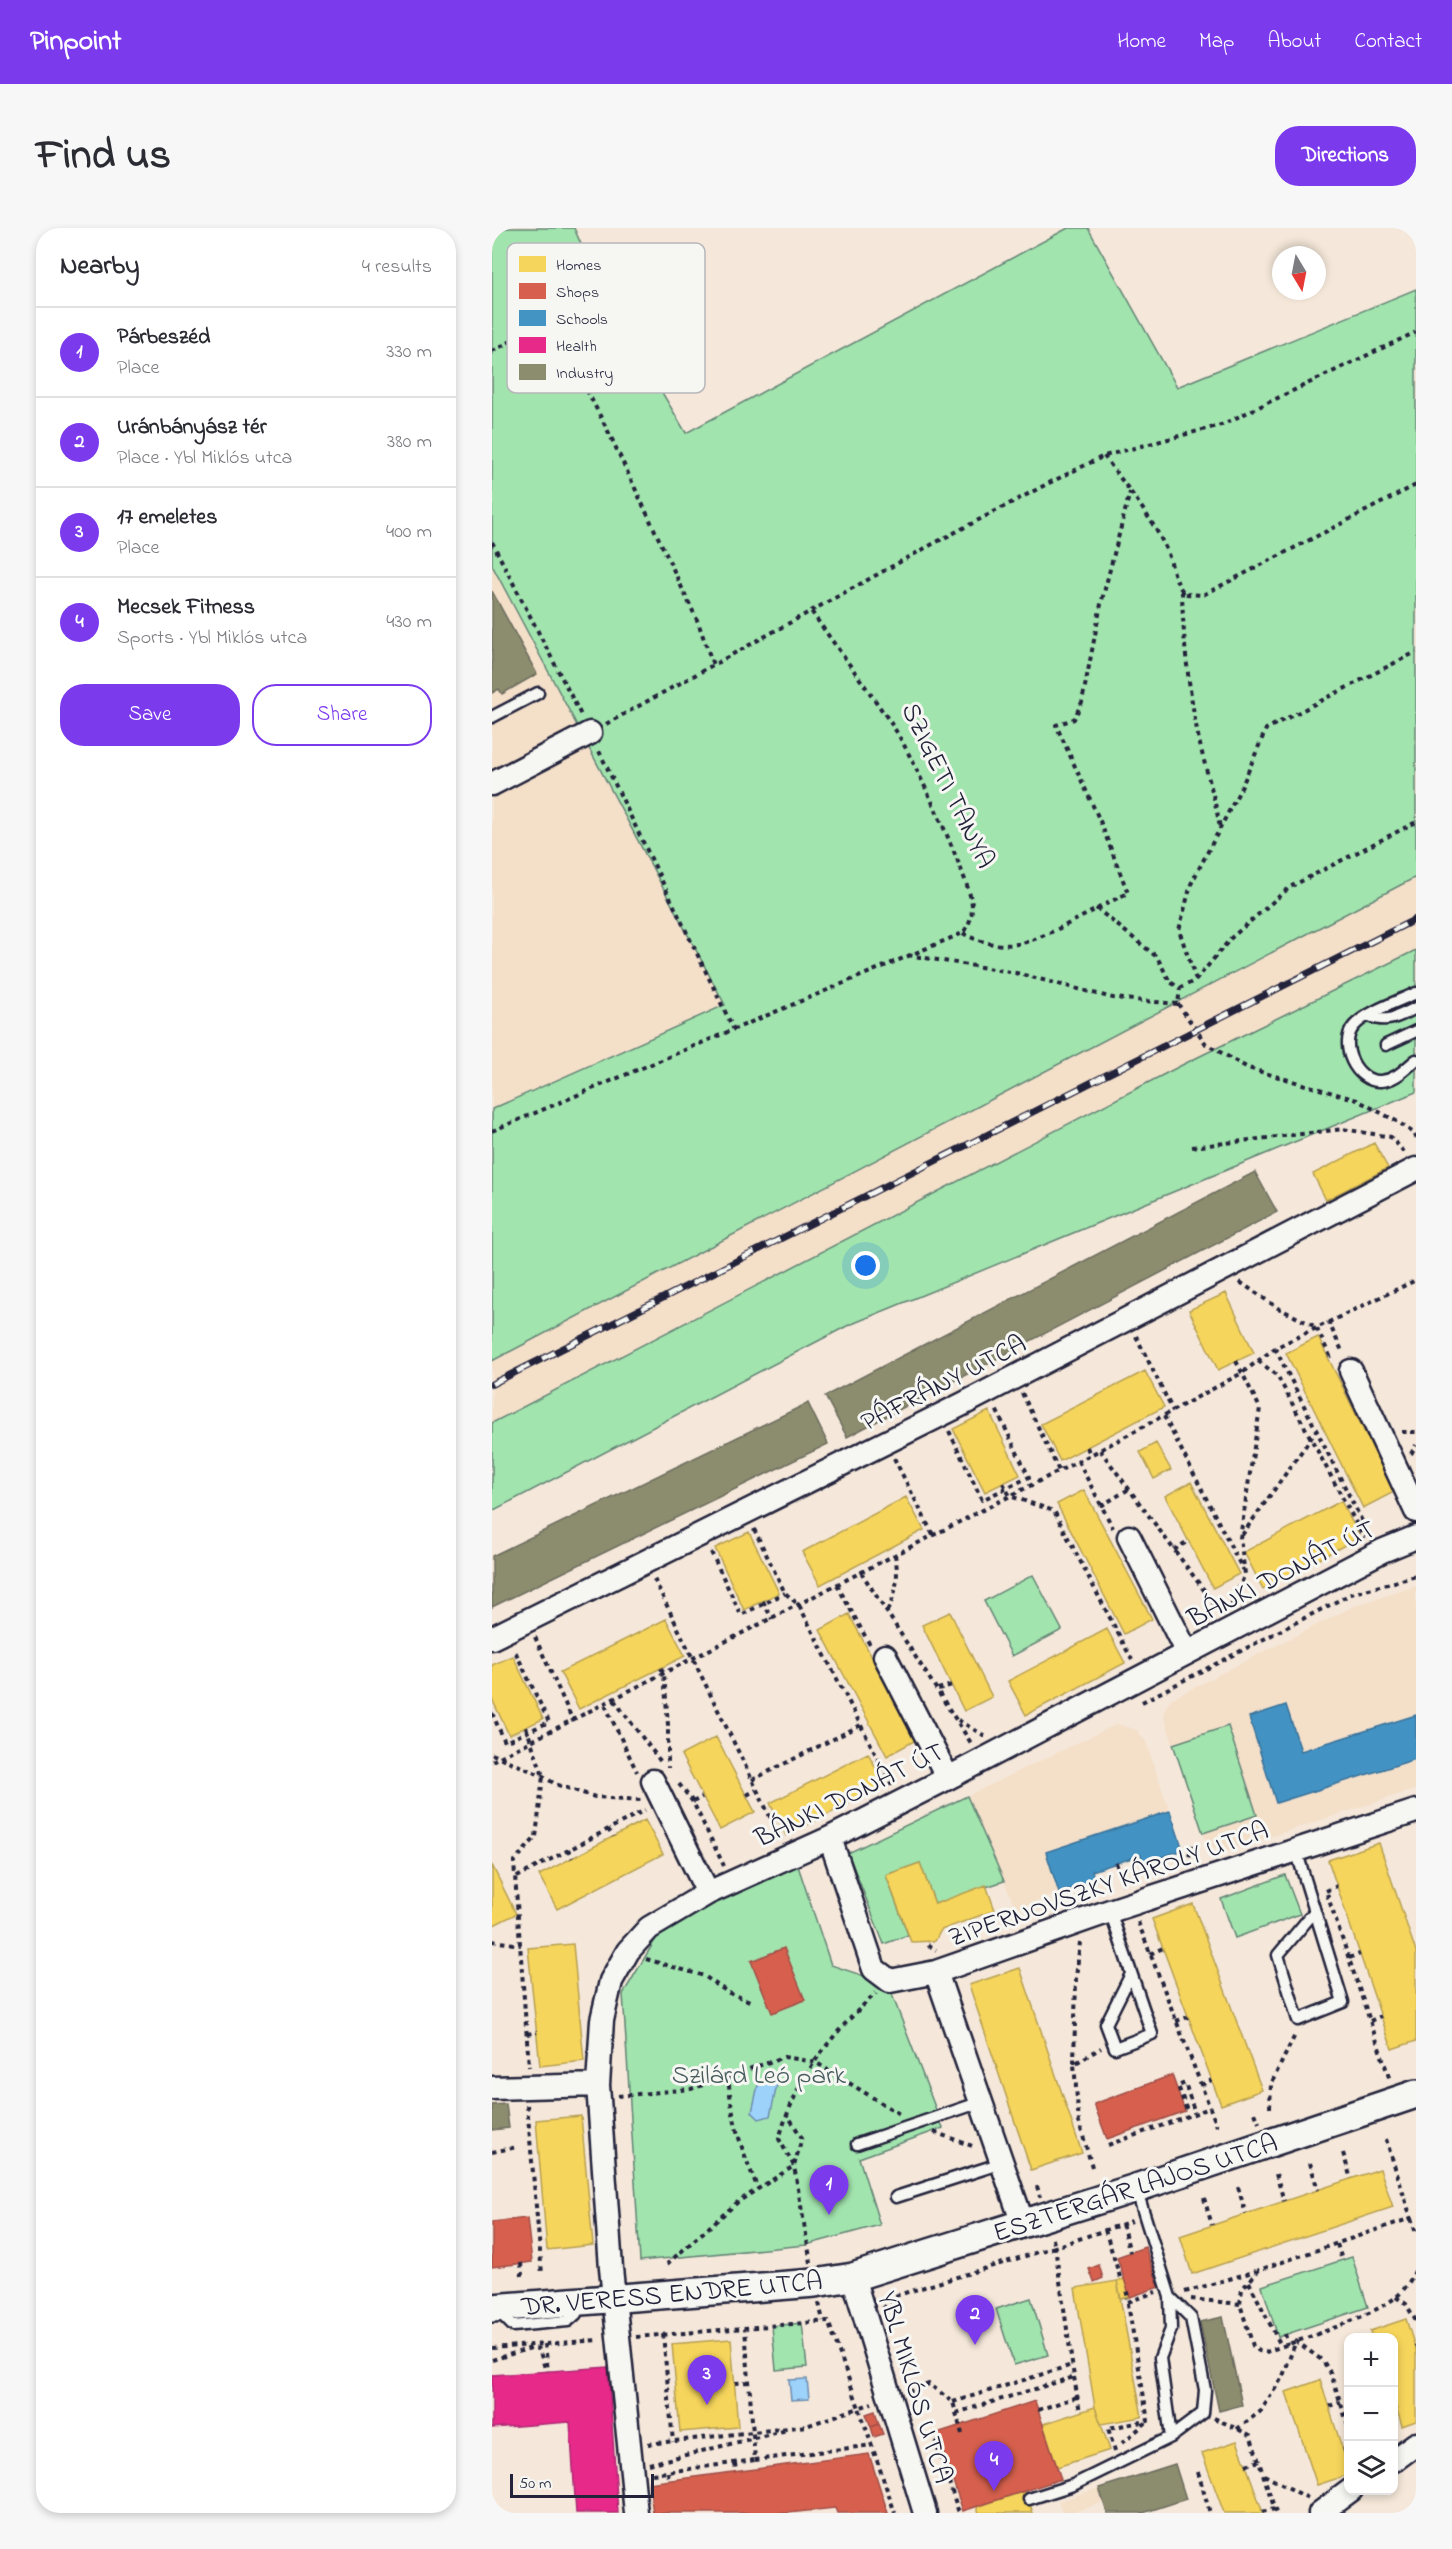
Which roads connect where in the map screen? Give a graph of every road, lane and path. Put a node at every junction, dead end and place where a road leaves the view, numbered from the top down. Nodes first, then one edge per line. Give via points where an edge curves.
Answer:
1 (1416, 332) edge
2 (507, 343) edge
3 (492, 351) edge
4 (588, 393) edge
5 (1104, 456) junction
6 (1416, 485) edge
7 (1130, 492) junction
8 (492, 542) edge
9 (1182, 591) junction
10 (811, 611) junction
11 (1416, 652) edge
12 (713, 665) junction
13 (537, 693) dead end
14 (492, 717) edge
15 (590, 733) junction
16 (492, 784) edge
17 (1416, 822) edge
18 (1220, 830) junction
19 (1096, 908) junction
20 (963, 933) junction
21 (908, 955) junction
22 (1196, 980) junction
23 (1180, 988) junction
24 (1416, 993) edge
25 (1178, 1004) junction
26 (1416, 1008) edge
27 (1369, 1016) junction
28 (734, 1030) junction
29 (1416, 1031) edge
30 (1386, 1045) dead end
31 (1416, 1060) edge
32 (492, 1131) edge
33 (1416, 1138) edge
34 (1192, 1147) dead end
35 (1415, 1169) edge
36 (1232, 1277) dead end
37 (1416, 1280) edge
38 (1328, 1322) junction
39 (1316, 1328) junction
40 (1132, 1329) dead end
41 (1275, 1348) junction
42 (1328, 1357) dead end
43 (1236, 1361) dead end
44 (1257, 1361) junction
45 (1352, 1371) joint
46 (1242, 1373) junction
47 (1019, 1387) dead end
48 (986, 1410) dead end
49 (1173, 1411) junction
50 (1164, 1416) junction
51 (1136, 1422) dead end
52 (955, 1425) dead end
53 (1140, 1429) junction
54 (1316, 1431) junction
55 (1312, 1438) junction
56 (1087, 1447) dead end
57 (1100, 1450) junction
58 (891, 1453) dead end
59 (1090, 1455) junction
60 (1078, 1461) junction
61 (1059, 1471) junction
62 (1003, 1483) dead end
63 (1006, 1488) junction
64 (1129, 1489) junction
65 (1010, 1496) junction
66 (1101, 1506) junction
67 (1416, 1511) edge
68 (746, 1513) junction
69 (933, 1535) junction
70 (1123, 1537) joint
71 (1416, 1537) edge
72 (1240, 1538) junction
73 (1188, 1541) dead end
74 (1355, 1544) dead end
75 (1373, 1544) dead end
76 (895, 1545) dead end
77 (708, 1546) dead end
78 (1174, 1550) junction
79 (897, 1554) junction
80 (645, 1562) junction
81 (847, 1571) dead end
82 (861, 1572) junction
83 (1245, 1574) junction
84 (1416, 1576) edge
85 (851, 1577) junction
86 (837, 1585) junction
87 (785, 1593) junction
88 (763, 1602) junction
89 (799, 1605) junction
90 (887, 1611) junction
91 (772, 1619) junction
92 (1229, 1625) junction
93 (532, 1631) dead end
94 (499, 1647) edge
95 (1187, 1653) junction
96 (880, 1655) joint
97 (692, 1660) junction
98 (1136, 1666) dead end
99 (661, 1668) dead end
100 (664, 1674) junction
101 (952, 1685) dead end
102 (938, 1689) junction
103 (852, 1690) dead end
104 (845, 1694) junction
105 (607, 1696) dead end
106 (610, 1702) junction
107 (1135, 1705) dead end
108 (492, 1713) edge
109 (957, 1720) junction
110 (573, 1721) junction
111 (861, 1725) junction
112 (527, 1729) junction
113 (532, 1741) junction
114 (987, 1751) junction
115 (492, 1754) edge
116 (501, 1757) junction
117 (492, 1761) edge
118 (543, 1776) junction
119 (948, 1778) junction
120 (751, 1780) junction
121 (655, 1789) junction
122 (756, 1790) junction
123 (895, 1792) dead end
124 (747, 1795) dead end
125 (702, 1797) dead end
126 (693, 1802) junction
127 (1416, 1811) edge
128 (608, 1829) junction
129 (613, 1837) dead end
130 (830, 1838) junction
131 (1192, 1845) dead end
132 (785, 1848) dead end
133 (568, 1849) junction
134 (1296, 1850) junction
135 (572, 1858) dead end
136 (1116, 1863) dead end
137 (728, 1874) dead end
138 (1185, 1874) dead end
139 (516, 1878) junction
140 (1323, 1881) dead end
141 (1337, 1886) dead end
142 (1326, 1891) junction
143 (708, 1893) junction
144 (1127, 1895) dead end
145 (1110, 1911) junction
146 (1315, 1911) junction
147 (1134, 1913) dead end
148 (1081, 1940) dead end
149 (492, 1941) edge
150 (927, 1941) dead end
151 (521, 1945) junction
152 (1163, 1948) dead end
153 (628, 1951) junction
154 (1150, 1954) junction
155 (1360, 1954) dead end
156 (1349, 1958) junction
157 (933, 1963) junction
158 (1131, 1974) junction
159 (890, 1981) junction
160 (532, 1982) dead end
161 (524, 1983) junction
162 (750, 2001) dead end
163 (1381, 2016) dead end
164 (1188, 2017) dead end
165 (1304, 2017) junction
166 (1370, 2020) junction
167 (1176, 2021) junction
168 (537, 2032) dead end
169 (527, 2034) junction
170 (1113, 2041) junction
171 (814, 2062) junction
172 (1074, 2064) junction
173 (530, 2069) dead end
174 (728, 2075) junction
175 (1212, 2080) dead end
176 (1201, 2085) junction
177 (492, 2088) edge
178 (599, 2092) junction
179 (1407, 2097) edge
180 (981, 2102) junction
181 (527, 2103) dead end
182 (1184, 2108) dead end
183 (1210, 2108) junction
184 (1270, 2108) dead end
185 (787, 2113) junction
186 (1195, 2113) junction
187 (1217, 2126) dead end
188 (1386, 2139) dead end
189 (856, 2144) dead end
190 (1108, 2145) dead end
191 (517, 2147) dead end
192 (492, 2152) edge
193 (1343, 2152) dead end
194 (539, 2158) dead end
195 (532, 2159) junction
196 (1002, 2163) junction
197 (1310, 2163) dead end
198 (794, 2166) junction
199 (1092, 2168) dead end
200 (1276, 2174) dead end
201 (1351, 2179) dead end
202 (1037, 2186) dead end
203 (1238, 2187) dead end
204 (1136, 2188) junction
205 (758, 2189) junction
206 (1318, 2190) dead end
207 (896, 2197) dead end
208 (1204, 2198) dead end
209 (1284, 2201) dead end
210 (544, 2212) dead end
211 (537, 2213) junction
212 (1246, 2214) dead end
213 (1145, 2217) junction
214 (1414, 2218) edge
215 (1035, 2220) junction
216 (1122, 2224) junction
217 (1212, 2225) dead end
218 (1105, 2230) junction
219 (1416, 2233) edge
220 (1337, 2244) junction
221 (1055, 2247) junction
222 (1130, 2252) dead end
223 (1342, 2260) dead end
224 (521, 2263) dead end
225 (667, 2264) dead end
226 (1416, 2268) edge
227 (1259, 2270) junction
228 (542, 2274) dead end
229 (522, 2276) dead end
230 (853, 2277) junction
231 (1121, 2280) dead end
232 (1249, 2282) junction
233 (815, 2283) junction
234 (1127, 2295) dead end
235 (614, 2297) junction
236 (1170, 2297) junction
237 (1396, 2297) junction
238 (1240, 2304) junction
239 (496, 2308) edge
240 (886, 2320) dead end
241 (1416, 2321) edge
242 (745, 2328) junction
243 (663, 2334) junction
244 (1285, 2334) dead end
245 (617, 2338) junction
246 (1296, 2341) junction
247 (545, 2344) junction
248 (1288, 2345) junction
249 (1281, 2346) junction
250 (492, 2348) edge
251 (492, 2360) edge
252 (1072, 2366) junction
253 (1074, 2377) junction
254 (905, 2381) dead end
255 (749, 2382) junction
256 (735, 2383) dead end
257 (903, 2396) junction
258 (1077, 2397) junction
259 (953, 2402) junction
260 (1341, 2402) junction
261 (1329, 2406) dead end
262 (859, 2408) junction
263 (1038, 2409) dead end
264 (1080, 2412) dead end
265 (1344, 2412) edge
266 (956, 2413) junction
267 (1203, 2413) junction
268 (1148, 2421) junction
269 (806, 2426) junction
270 (1236, 2429) junction
271 (753, 2432) junction
272 (962, 2434) dead end
273 (1171, 2438) junction
274 (754, 2439) junction
275 (940, 2441) dead end
276 (1416, 2444) edge
277 (873, 2445) junction
278 (802, 2454) junction
279 (1398, 2457) edge
280 (755, 2460) junction
281 (1258, 2461) junction
282 (735, 2463) junction
283 (802, 2463) dead end
284 (642, 2465) dead end
285 (1246, 2465) dead end
286 (668, 2472) junction
287 (736, 2472) dead end
288 (1198, 2472) dead end
289 (643, 2475) dead end
290 (1263, 2475) junction
291 (884, 2478) junction
292 (669, 2480) dead end
293 (877, 2480) dead end
294 (1344, 2495) edge
295 (1029, 2499) dead end
296 (1325, 2510) edge
297 (1275, 2511) edge
298 (1262, 2512) edge
299 (636, 2513) edge
300 (895, 2513) edge
301 (925, 2513) edge
302 (959, 2513) edge
303 (1210, 2513) edge

1 - 5 path via 1221,425
2 - 3 path
4 - 12 path via 698,622
5 - 7 path
5 - 10 path
6 - 9 path via 1203,595
7 - 9 path via 1165,547
7 - 19 path via 1101,604 1082,702 1074,719 1056,725 1128,893
8 - 15 path
9 - 18 path via 1183,631 1197,730
10 - 12 path
10 - 20 path, SZIGETI TANYA via 898,733 944,829 971,899 969,925
11 - 18 path via 1266,729
12 - 15 path
13 - 14 lane
15 - 16 street
15 - 28 path
17 - 22 path via 1290,887 1231,938
18 - 22 path via 1191,884 1179,930
19 - 20 path via 1017,944 978,942
19 - 23 path via 1156,957 1170,982
20 - 21 path
21 - 25 path via 1016,973 1113,998
21 - 28 path
22 - 23 path
23 - 25 path
24 - 27 lane
25 - 33 path via 1206,1044 1248,1068 1357,1100 1398,1122
26 - 27 lane via 1390,1020
27 - 31 lane via 1354,1026 1347,1039 1349,1054 1367,1078 1380,1081 1396,1077
28 - 32 path
29 - 30 lane
34 - 35 path via 1343,1129 1390,1137
35 - 68 street, PÁFRÁNY UTCA
36 - 39 path
37 - 38 path
38 - 39 path
38 - 45 path
39 - 41 path
39 - 42 path
40 - 49 path
41 - 44 path
41 - 54 path
43 - 46 path
44 - 46 path
44 - 55 path via 1277,1375
45 - 67 street
46 - 49 path
46 - 72 path via 1260,1408
47 - 61 path
48 - 63 path via 994,1406 1029,1477
49 - 50 path
50 - 53 path
50 - 83 path via 1217,1526
51 - 53 path
52 - 63 path via 948,1428 982,1500
53 - 57 path
54 - 55 path
54 - 75 path
55 - 72 path
55 - 74 path via 1365,1539
56 - 59 path
57 - 59 path
57 - 64 path
58 - 69 path
59 - 60 path
60 - 61 path
60 - 66 path
61 - 65 path
62 - 63 path
63 - 65 path
64 - 66 path
64 - 78 path
65 - 69 path
65 - 98 path via 1054,1511
66 - 70 path
68 - 80 street, PÁFRÁNY UTCA
68 - 87 path
69 - 79 path
70 - 95 street
71 - 92 street, BÁNKI DONÁT ÚT
72 - 83 path
73 - 78 path
76 - 79 path
77 - 88 path via 741,1615
78 - 92 path
79 - 82 path
79 - 90 path via 897,1583
80 - 94 street, PÁFRÁNY UTCA
80 - 97 path
81 - 85 path
82 - 85 path
82 - 90 path
83 - 92 path
84 - 107 path via 1352,1594
85 - 86 path
86 - 89 path
86 - 96 path
87 - 88 path
87 - 89 path
88 - 91 path
89 - 91 path
89 - 104 path
90 - 102 path
91 - 97 path
92 - 95 street, BÁNKI DONÁT ÚT
93 - 110 path
94 - 112 path via 516,1650 549,1722
95 - 114 street, BÁNKI DONÁT ÚT
96 - 119 street
97 - 100 path
97 - 120 path
99 - 100 path
100 - 106 path
100 - 106 path via 668,1772
101 - 102 path
102 - 109 path
103 - 104 path
104 - 111 path
105 - 106 path
106 - 110 path
106 - 121 path
108 - 112 path via 505,1742
109 - 114 path
109 - 114 path
110 - 113 path
111 - 120 path
111 - 123 path
112 - 113 path
113 - 116 path
113 - 118 path
114 - 119 street, BÁNKI DONÁT ÚT
115 - 116 path
116 - 117 path
116 - 118 path
118 - 121 path via 595,1797
118 - 139 path via 536,1838 514,1862
119 - 130 street, BÁNKI DONÁT ÚT
120 - 122 path
121 - 126 path
121 - 128 path
121 - 143 street
122 - 124 path
122 - 132 path
125 - 126 path
126 - 137 path
127 - 134 street, ZIPERNOVSZKY KÁROLY UTCA
128 - 129 path
128 - 133 path
130 - 143 street, BÁNKI DONÁT ÚT
130 - 159 street via 874,1969
131 - 138 path
133 - 135 path
133 - 139 path
134 - 145 street, ZIPERNOVSZKY KÁROLY UTCA
134 - 146 lane
136 - 144 path
139 - 151 path
140 - 142 path
141 - 142 path
142 - 156 path
143 - 153 street, BÁNKI DONÁT ÚT via 649,1928
145 - 157 street, ZIPERNOVSZKY KÁROLY UTCA
145 - 158 lane
146 - 165 lane via 1278,1955 1298,2020
146 - 165 lane via 1343,2002
147 - 154 path
148 - 172 path
149 - 151 path
150 - 157 path
151 - 161 path
152 - 154 path
153 - 162 path via 705,1976 729,1993
153 - 178 street, BÁNKI DONÁT ÚT via 611,1981 602,2020
154 - 167 path
155 - 156 path
156 - 166 path
157 - 159 street
157 - 180 street, ZIPERNOVSZKY KÁROLY UTCA
158 - 170 lane via 1106,2024
158 - 170 lane via 1152,2034 1116,2048
159 - 171 path via 846,2021
160 - 161 path
161 - 169 path
163 - 166 path
164 - 167 path
165 - 184 path via 1271,2084
166 - 179 path
167 - 176 path
168 - 169 path
169 - 173 path
170 - 172 path
171 - 174 path via 784,2056
171 - 185 path
172 - 199 path via 1079,2122
174 - 178 path via 691,2088
174 - 205 path via 739,2144
175 - 176 path
176 - 183 path
177 - 178 street
178 - 235 street, BÁNKI DONÁT ÚT
179 - 204 street, ESZTERGÁR LAJOS UTCA
180 - 189 lane
180 - 196 street, ZIPERNOVSZKY KÁROLY UTCA
181 - 195 path
182 - 186 path via 1178,2086 1185,2084
183 - 186 path
183 - 187 path
185 - 198 path via 779,2139
185 - 198 path via 802,2138
186 - 190 path
188 - 214 path
191 - 192 path
193 - 201 path
194 - 195 path
195 - 211 path
196 - 207 lane
196 - 215 street, ZIPERNOVSZKY KÁROLY UTCA
197 - 206 path
198 - 205 path
198 - 233 path
200 - 209 path
202 - 215 path
203 - 212 path
204 - 213 lane
204 - 215 street, ESZTERGÁR LAJOS UTCA
205 - 225 path via 739,2200
208 - 217 path
210 - 211 path
211 - 228 path
213 - 216 path
213 - 236 lane
214 - 219 path
214 - 220 path
215 - 221 path
215 - 230 street, ESZTERGÁR LAJOS UTCA
216 - 218 path
216 - 222 path
218 - 221 path
218 - 231 path
220 - 223 path
220 - 227 path
221 - 240 path via 895,2296 883,2310
221 - 252 path
224 - 229 path
226 - 237 path
227 - 232 path
227 - 236 path
230 - 233 street, DR. VERESS ENDRE UTCA
230 - 257 street, YBL MIKLÓS UTCA
232 - 238 path via 1242,2289
232 - 249 path
233 - 235 street, DR. VERESS ENDRE UTCA
234 - 268 path
235 - 239 street, DR. VERESS ENDRE UTCA
235 - 245 street, BÁNKI DONÁT ÚT
236 - 238 path
236 - 267 lane via 1191,2318 1205,2390
236 - 273 lane via 1171,2329 1160,2358
237 - 241 path via 1406,2304
237 - 246 path
238 - 249 path via 1253,2346 1266,2352
242 - 243 path
242 - 255 path
242 - 262 path via 828,2321
243 - 245 path
243 - 271 path via 673,2442
244 - 248 path
245 - 247 path
245 - 299 street, BÁNKI DONÁT ÚT
246 - 248 path
246 - 260 path via 1323,2361
246 - 270 path via 1283,2376 1261,2411
247 - 250 path
247 - 251 path via 548,2369 539,2349
248 - 249 path
252 - 253 path
252 - 259 path
253 - 258 path
253 - 266 path
254 - 257 path
255 - 256 path
255 - 271 path
257 - 259 path via 929,2384
257 - 262 path
257 - 301 street, YBL MIKLÓS UTCA
258 - 263 path
258 - 264 path
259 - 266 path
260 - 261 path
260 - 265 path
262 - 269 path
262 - 277 path
266 - 272 path
267 - 270 path
267 - 273 lane
268 - 268 path via 1123,2442 1114,2450 1108,2428
269 - 271 path
269 - 274 path
270 - 281 path via 1250,2435
271 - 274 path
273 - 295 lane via 1073,2486
274 - 280 path
274 - 284 path
275 - 302 path via 936,2443
276 - 279 street
277 - 278 path
277 - 291 path
278 - 280 path
278 - 283 path
280 - 282 path
281 - 285 path
281 - 290 path
282 - 286 path
282 - 287 path
286 - 289 path
286 - 292 path
288 - 303 path
290 - 296 path
290 - 297 path
291 - 293 path
291 - 300 path
294 - 296 street
297 - 298 path

